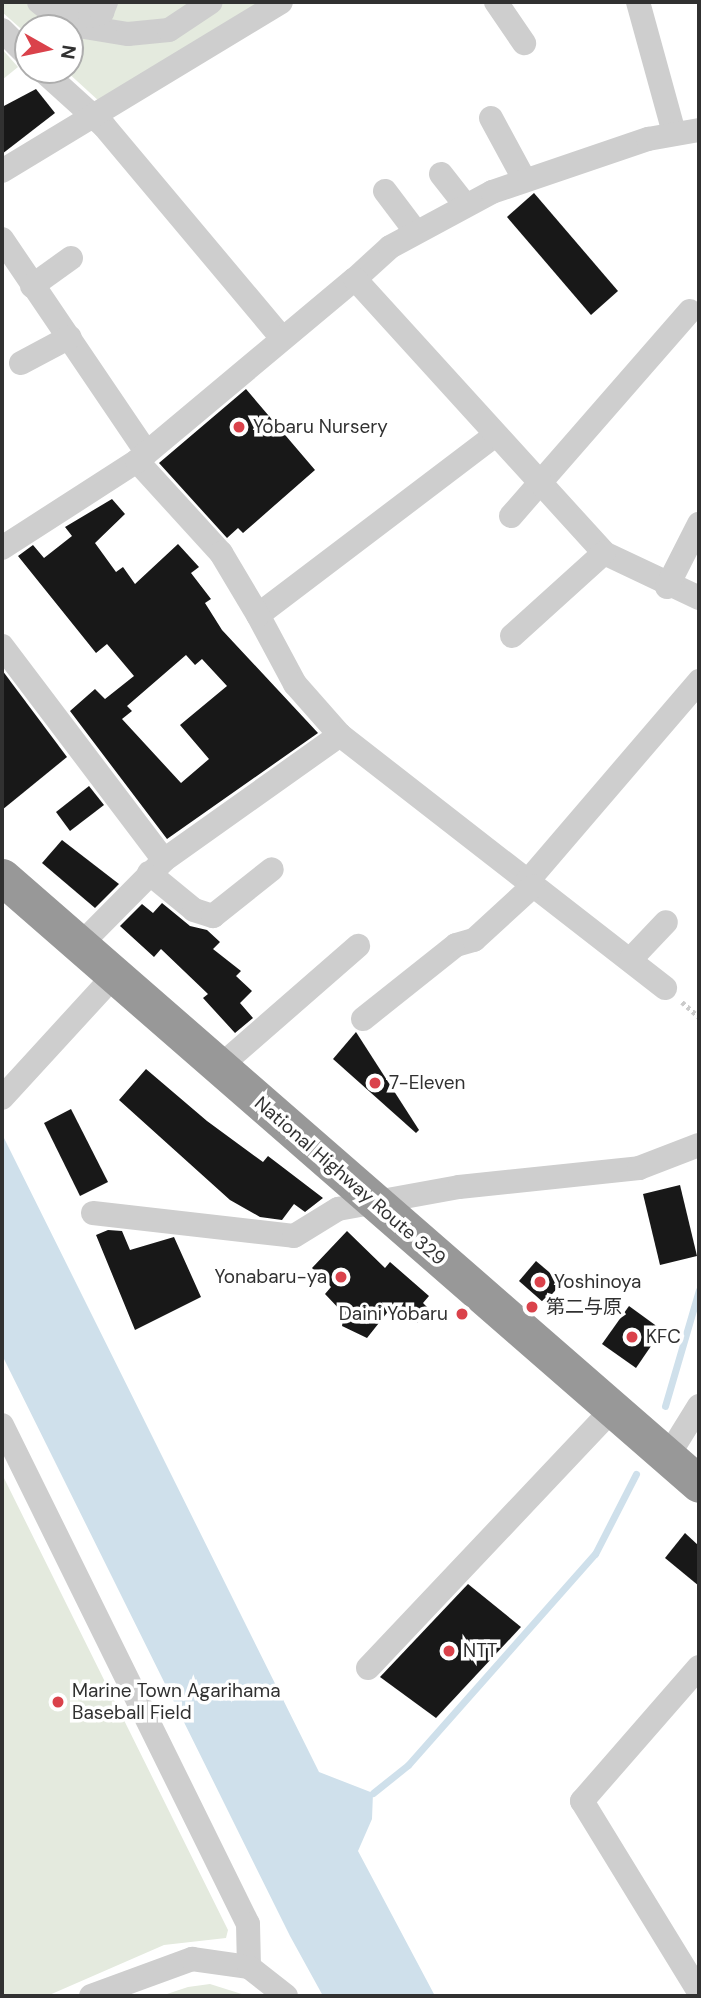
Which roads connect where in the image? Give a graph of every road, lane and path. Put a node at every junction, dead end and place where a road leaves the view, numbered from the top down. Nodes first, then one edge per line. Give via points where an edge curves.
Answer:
1 (106, 2) edge
2 (211, 2) edge
3 (281, 2) edge
4 (495, 2) edge
5 (638, 2) edge
6 (40, 3) edge
7 (169, 30) junction
8 (524, 43) dead end
9 (188, 60) junction
10 (57, 84) edge
11 (92, 116) junction
12 (491, 118) dead end
13 (699, 130) edge
14 (674, 133) junction
15 (2, 171) edge
16 (441, 174) dead end
17 (524, 179) junction
18 (385, 191) dead end
19 (465, 205) junction
20 (416, 232) junction
21 (2, 239) edge
22 (71, 258) dead end
23 (355, 279) junction
24 (32, 286) junction
25 (690, 311) dead end
26 (69, 337) junction
27 (282, 338) junction
28 (21, 363) dead end
29 (494, 436) junction
30 (142, 457) junction
31 (541, 487) junction
32 (511, 516) dead end
33 (699, 524) edge
34 (2, 548) edge
35 (604, 553) junction
36 (667, 587) junction
37 (699, 598) edge
38 (258, 615) junction
39 (512, 636) dead end
40 (2, 646) edge
41 (699, 681) edge
42 (340, 735) junction
43 (157, 866) junction
44 (272, 869) dead end
45 (2, 877) edge
46 (530, 884) junction
47 (666, 922) dead end
48 (358, 946) dead end
49 (78, 947) junction
50 (630, 960) junction
51 (112, 978) junction
52 (666, 988) dead end
53 (363, 1019) dead end
54 (218, 1068) junction
55 (8, 1091) edge
56 (699, 1145) edge
57 (375, 1202) junction
58 (93, 1213) dead end
59 (699, 1406) edge
60 (613, 1409) junction
61 (2, 1425) edge
62 (668, 1456) junction
63 (699, 1484) edge
64 (699, 1667) edge
65 (368, 1668) dead end
66 (249, 1967) junction
67 (699, 1992) edge
68 (91, 1996) edge
69 (286, 1996) edge

1 - 6 street via 102,12 90,16
2 - 7 street
3 - 9 street
4 - 8 street
5 - 14 street
6 - 7 street via 66,24 90,31
7 - 9 street
9 - 11 street
10 - 11 street
11 - 15 street
11 - 27 street
12 - 17 street
13 - 14 street
14 - 17 street
16 - 19 street
17 - 19 street
18 - 20 street
19 - 20 street
20 - 23 street
21 - 24 street
22 - 24 street
23 - 27 street
23 - 29 street via 387,307
24 - 26 street
25 - 31 street
26 - 28 street
26 - 30 street
27 - 30 street
29 - 31 street
29 - 38 street
30 - 34 street
30 - 38 street via 221,553
31 - 32 street
31 - 35 street
33 - 36 street
35 - 36 street
35 - 39 street
36 - 37 street
38 - 42 street via 295,684
40 - 43 street
41 - 46 street
42 - 43 street
42 - 46 street
43 - 44 street via 194,910 213,916
43 - 49 street
45 - 49 highway, National Highway Route 329
46 - 50 street
46 - 53 street via 474,940 456,945
47 - 50 street
48 - 54 street
49 - 51 highway, National Highway Route 329
50 - 52 street
51 - 54 highway, National Highway Route 329
51 - 55 street
54 - 57 highway, National Highway Route 329
56 - 57 street via 639,1168
57 - 58 street via 338,1209 294,1236
57 - 60 highway, National Highway Route 329
59 - 62 street
60 - 62 highway, National Highway Route 329
60 - 65 street
61 - 66 street via 248,1924
62 - 63 highway, National Highway Route 329
64 - 67 street via 582,1801
66 - 68 street via 192,1959
66 - 69 street

